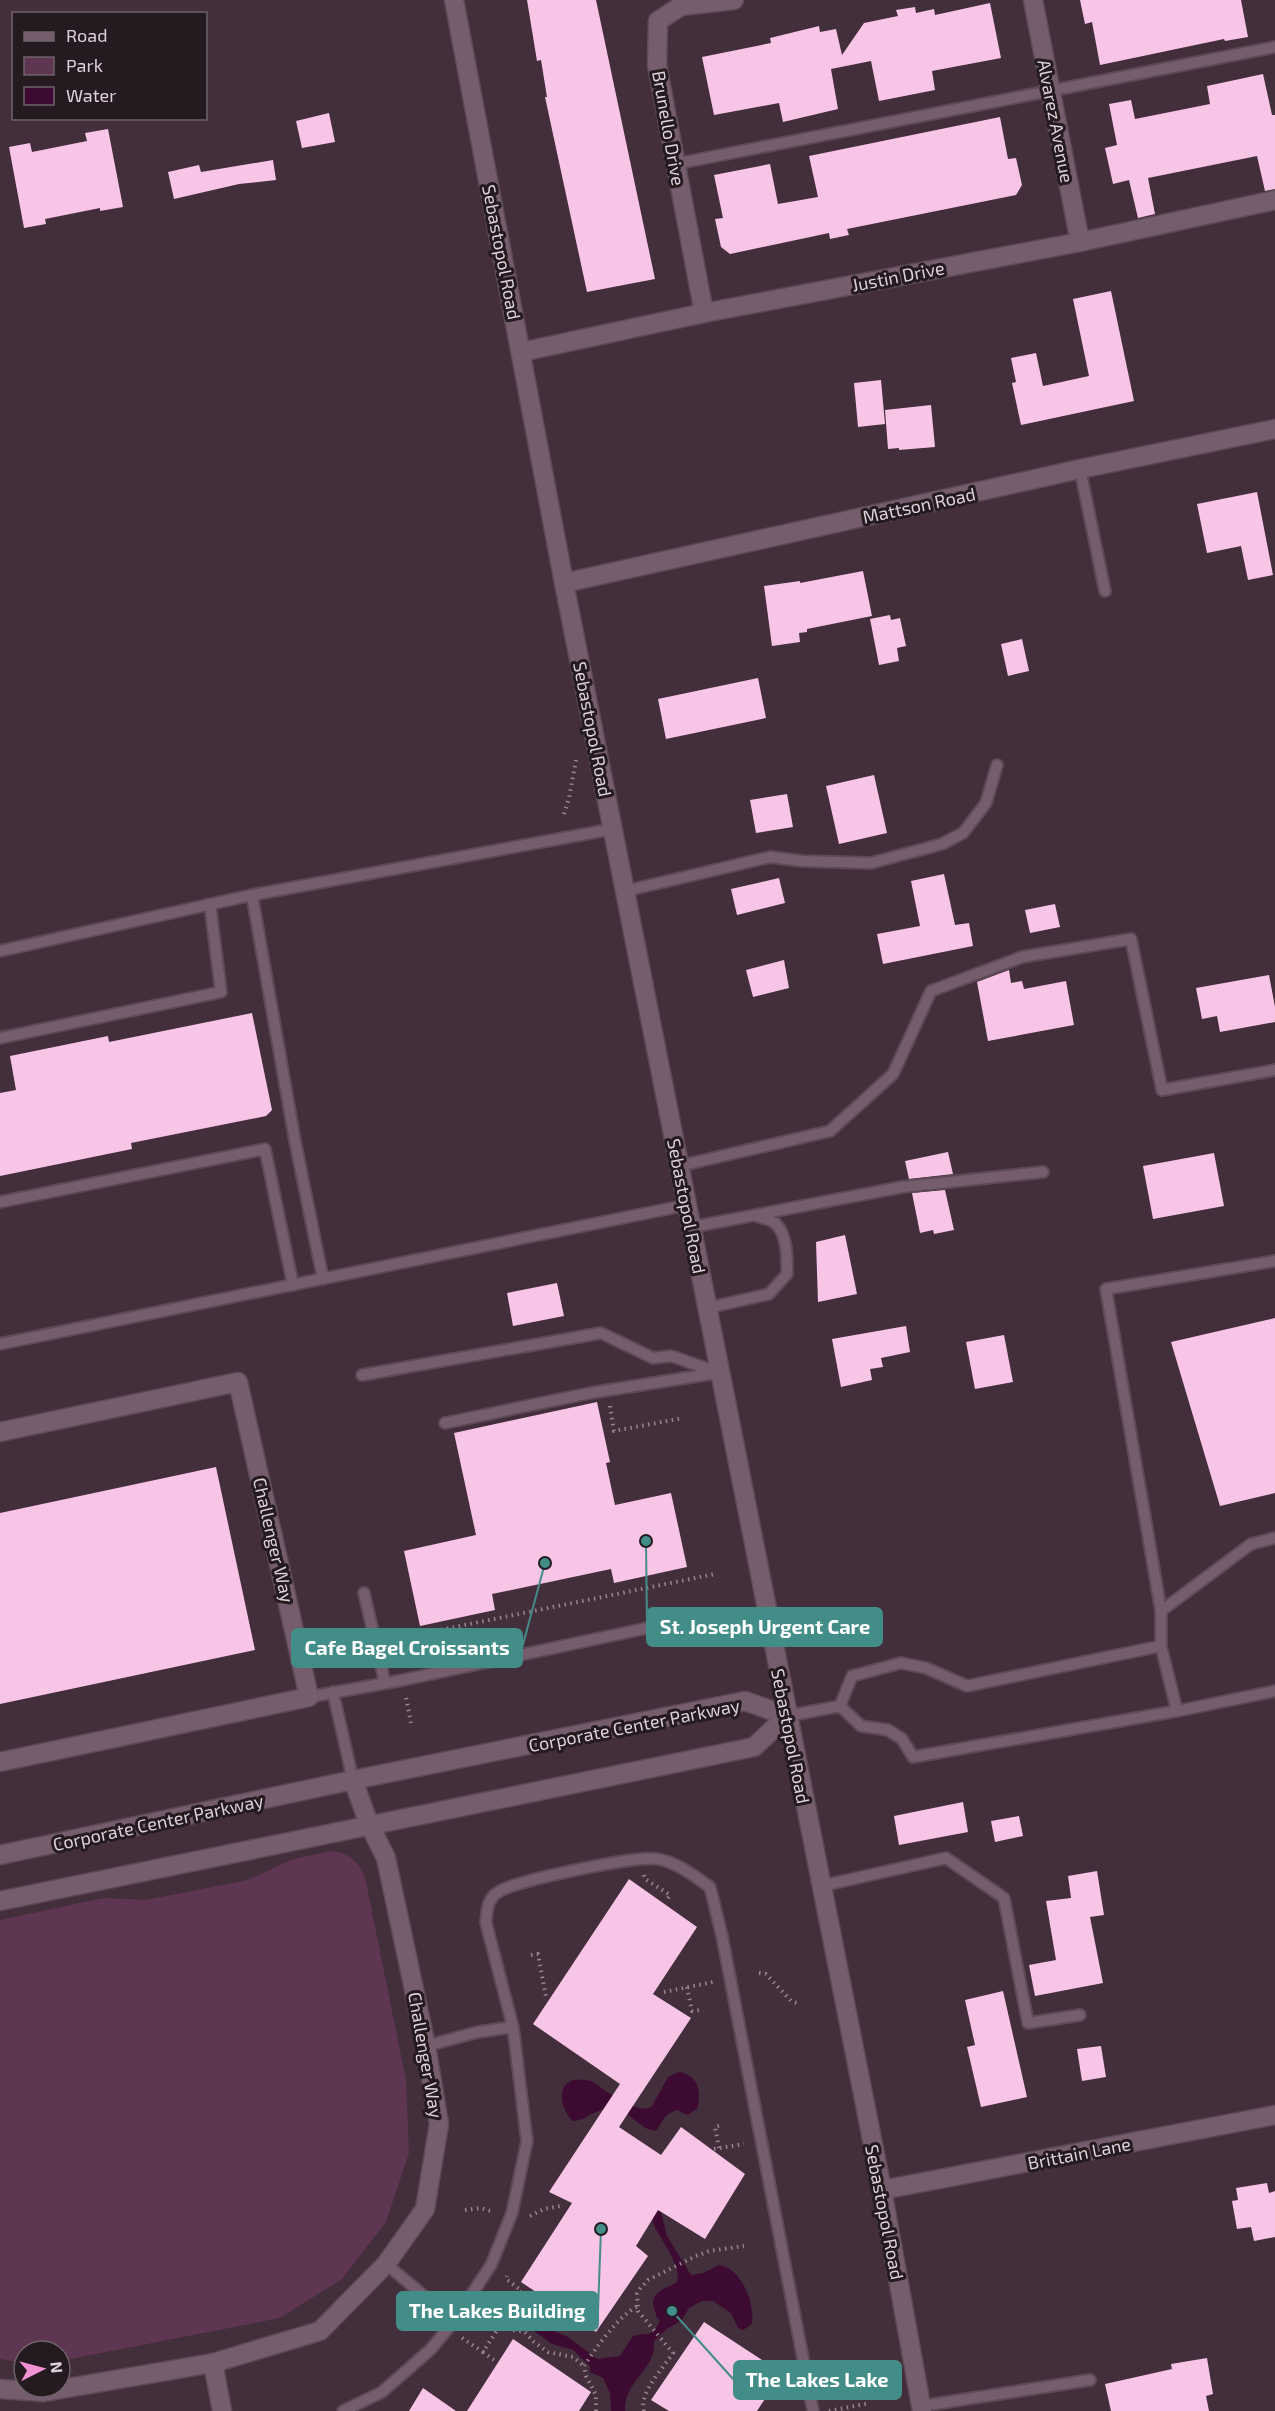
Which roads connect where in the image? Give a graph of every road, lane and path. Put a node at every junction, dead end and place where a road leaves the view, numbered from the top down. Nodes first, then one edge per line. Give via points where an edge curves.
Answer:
1 (454, 0) edge
2 (734, 0) edge
3 (1033, 0) edge
4 (1275, 47) edge
5 (1050, 93) junction
6 (675, 164) junction
7 (1275, 200) edge
8 (1080, 242) junction
9 (704, 313) junction
10 (521, 352) junction
11 (1275, 429) edge
12 (1080, 469) junction
13 (564, 583) junction
14 (1105, 591) dead end
15 (997, 765) dead end
16 (613, 829) junction
17 (625, 891) junction
18 (252, 895) junction
19 (210, 904) junction
20 (0, 951) edge
21 (0, 1038) edge
22 (1275, 1070) edge
23 (679, 1166) junction
24 (1043, 1172) dead end
25 (0, 1202) edge
26 (687, 1205) junction
27 (756, 1216) junction
28 (692, 1227) junction
29 (1275, 1261) edge
30 (323, 1279) junction
31 (293, 1285) junction
32 (707, 1308) junction
33 (0, 1344) edge
34 (720, 1373) junction
35 (362, 1375) dead end
36 (607, 1390) junction
37 (683, 1418) dead end
38 (445, 1423) dead end
39 (0, 1432) edge
40 (1275, 1538) edge
41 (715, 1574) dead end
42 (364, 1593) dead end
43 (1161, 1611) junction
44 (671, 1623) dead end
45 (1161, 1646) junction
46 (398, 1651) dead end
47 (385, 1683) junction
48 (1275, 1691) edge
49 (333, 1692) junction
50 (309, 1696) junction
51 (406, 1698) dead end
52 (840, 1707) junction
53 (1177, 1711) junction
54 (787, 1716) junction
55 (411, 1723) dead end
56 (0, 1762) edge
57 (353, 1780) junction
58 (369, 1824) junction
59 (0, 1856) edge
60 (643, 1871) dead end
61 (821, 1886) junction
62 (667, 1900) dead end
63 (0, 1901) edge
64 (531, 1955) dead end
65 (759, 1973) dead end
66 (713, 1982) dead end
67 (687, 1987) junction
68 (664, 1992) dead end
69 (546, 1997) dead end
70 (800, 2004) dead end
71 (700, 2010) dead end
72 (1080, 2015) dead end
73 (513, 2027) junction
74 (426, 2046) junction
75 (1274, 2118) edge
76 (721, 2125) dead end
77 (745, 2144) dead end
78 (882, 2190) junction
79 (560, 2206) dead end
80 (465, 2210) dead end
81 (495, 2212) dead end
82 (529, 2221) dead end
83 (744, 2246) dead end
84 (386, 2264) junction
85 (507, 2273) dead end
86 (638, 2307) junction
87 (454, 2321) junction
88 (499, 2323) junction
89 (462, 2338) dead end
90 (483, 2352) junction
91 (494, 2360) dead end
92 (213, 2363) junction
93 (585, 2365) junction
94 (1090, 2380) dead end
95 (0, 2389) edge
96 (870, 2403) dead end
97 (922, 2408) edge
98 (222, 2411) edge
99 (343, 2411) edge
100 (596, 2411) edge
101 (644, 2411) edge
102 (813, 2411) edge
103 (828, 2411) edge

1 - 10 street, Sebastopol Road
2 - 6 street, Brunello Drive via 681,6 658,21 657,65
3 - 5 street, Alvarez Avenue
4 - 5 lane
5 - 6 lane
5 - 8 street, Alvarez Avenue
6 - 9 street, Brunello Drive
7 - 8 street, Justin Drive
8 - 9 street, Justin Drive
9 - 10 street, Justin Drive
10 - 13 street, Sebastopol Road
11 - 12 street, Mattson Road
12 - 13 street, Mattson Road
12 - 14 lane
13 - 16 street, Sebastopol Road
15 - 17 lane via 986,803 963,834 942,844 871,863 770,857
16 - 17 street, Sebastopol Road
16 - 18 lane
17 - 23 street, Sebastopol Road
18 - 19 lane
18 - 30 lane
19 - 20 lane
19 - 21 lane via 221,992
22 - 23 lane via 1162,1090 1131,939 1110,942 1022,957 931,991 893,1074 830,1131
23 - 26 street, Sebastopol Road
24 - 27 lane via 902,1187
25 - 31 lane via 265,1149
26 - 28 street, Sebastopol Road
26 - 30 lane
27 - 28 lane
27 - 32 lane via 774,1223 783,1235 788,1274 769,1294
28 - 32 street, Sebastopol Road
29 - 43 lane via 1106,1289
30 - 31 lane
31 - 33 lane
32 - 34 street, Sebastopol Road
34 - 35 lane via 671,1356 653,1358 601,1333
34 - 36 lane
34 - 54 street, Sebastopol Road
36 - 37 path via 614,1431
36 - 38 lane
39 - 50 street, Challenger Way via 238,1382
40 - 43 lane via 1251,1544
41 - 46 path via 396,1640
42 - 47 lane
43 - 45 lane
44 - 47 lane
45 - 52 lane via 967,1686 926,1668 901,1663 852,1676
45 - 53 lane
47 - 49 lane
48 - 53 lane
49 - 50 lane
49 - 57 lane
50 - 56 street
51 - 55 path
52 - 53 lane via 861,1726 888,1730 902,1739 913,1757
52 - 54 lane
54 - 57 street, Corporate Center Parkway via 744,1701
54 - 58 street via 754,1747
54 - 61 street, Sebastopol Road
57 - 58 street, Challenger Way
57 - 59 street, Corporate Center Parkway
58 - 63 street
58 - 74 street, Challenger Way via 386,1858
60 - 62 path via 645,1879 670,1895
61 - 72 lane via 946,1858 1004,1898 1028,2023
61 - 78 street, Sebastopol Road
64 - 69 path via 538,1954
65 - 70 path via 766,1974 791,2001
66 - 67 path
67 - 68 path
67 - 71 path via 692,2011
73 - 74 lane
73 - 87 lane via 527,2141 512,2213 491,2265
73 - 102 lane via 486,1923 487,1905 498,1892 592,1867 656,1858 678,1864 710,1887
74 - 84 street, Challenger Way via 439,2124 425,2210
75 - 78 street, Brittain Lane
76 - 77 path via 715,2127 717,2149
78 - 97 street, Sebastopol Road
79 - 82 path via 531,2214
80 - 81 path
83 - 86 path via 709,2251 648,2280 637,2294
84 - 87 lane
84 - 92 street, Challenger Way via 321,2331
85 - 88 path via 510,2284 522,2291
86 - 93 path via 625,2316
86 - 101 path via 673,2353 655,2376 643,2400
87 - 99 lane via 431,2349 382,2392
88 - 90 path
88 - 93 path via 525,2332 548,2352 573,2357
89 - 90 path
90 - 91 path
92 - 95 street, Challenger Way via 44,2392
92 - 98 street
93 - 100 path via 596,2395
94 - 97 lane
96 - 103 path

